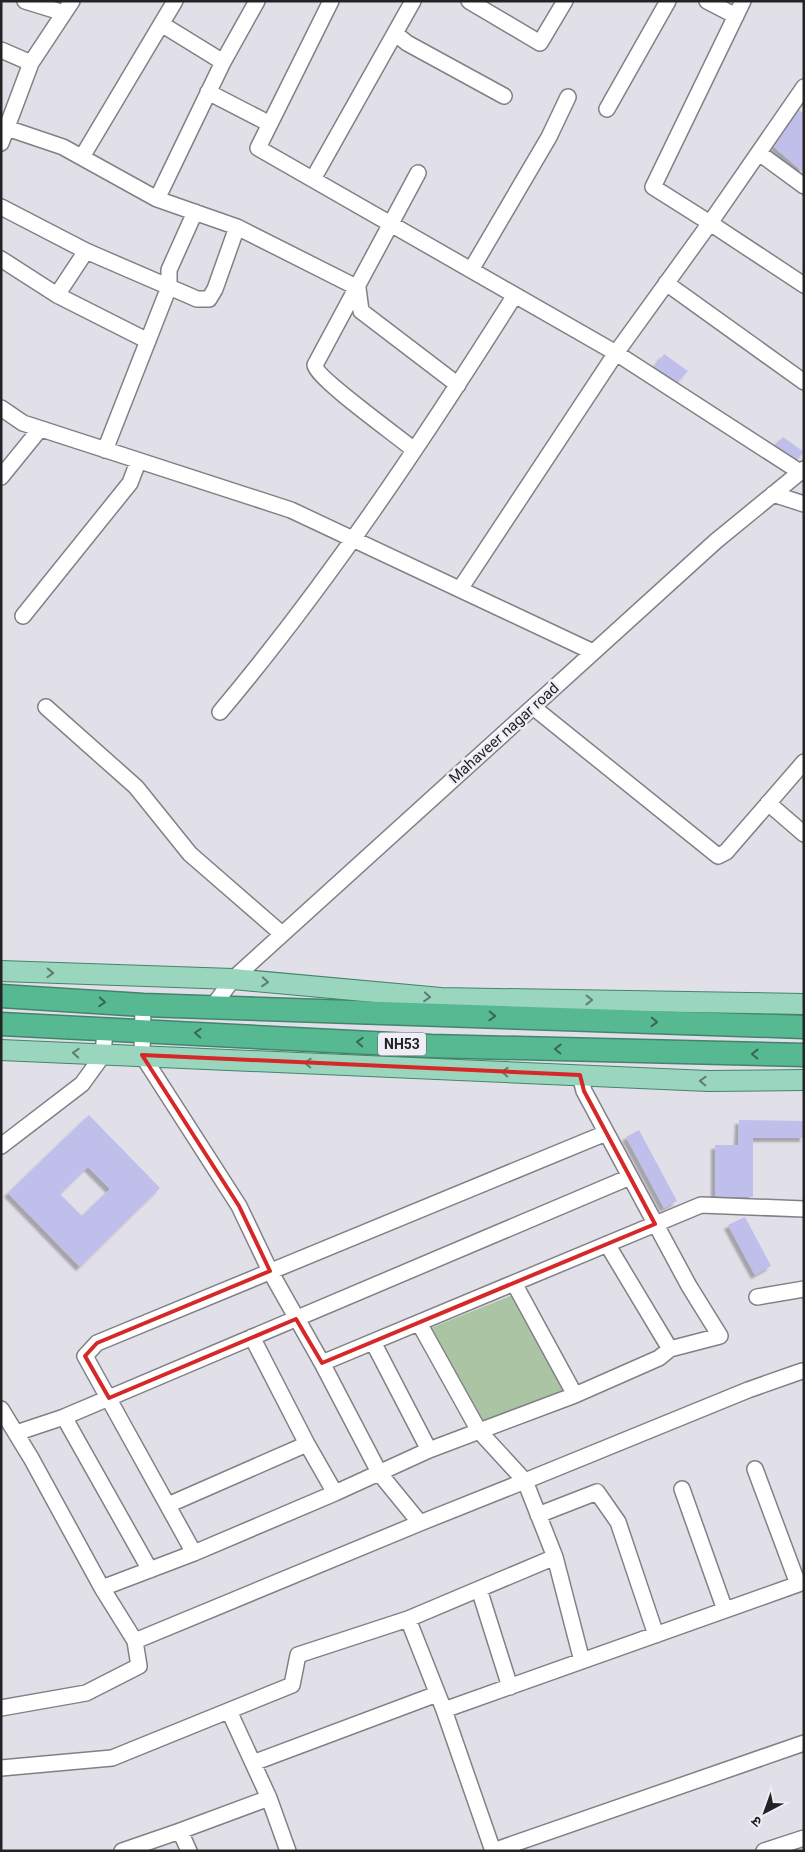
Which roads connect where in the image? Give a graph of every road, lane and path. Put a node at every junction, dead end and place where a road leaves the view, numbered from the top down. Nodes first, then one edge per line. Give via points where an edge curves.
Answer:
1 (25, 1) edge
2 (175, 1) edge
3 (258, 1) edge
4 (331, 1) edge
5 (413, 1) edge
6 (565, 1) edge
7 (668, 1) edge
8 (707, 1) edge
9 (743, 1) edge
10 (471, 2) edge
11 (68, 7) edge
12 (736, 16) junction
13 (163, 25) junction
14 (396, 34) junction
15 (1, 50) edge
16 (223, 62) junction
17 (31, 63) junction
18 (804, 86) edge
19 (208, 92) junction
20 (504, 96) dead end
21 (568, 97) dead end
22 (607, 109) dead end
23 (270, 124) junction
24 (4, 126) edge
25 (1, 143) edge
26 (759, 154) junction
27 (82, 157) junction
28 (418, 174) dead end
29 (313, 179) junction
30 (804, 186) edge
31 (157, 199) junction
32 (1, 207) edge
33 (195, 212) junction
34 (390, 223) junction
35 (710, 223) junction
36 (237, 227) junction
37 (86, 252) junction
38 (1, 259) edge
39 (471, 270) junction
40 (666, 283) junction
41 (804, 285) edge
42 (169, 287) junction
43 (358, 288) junction
44 (57, 295) junction
45 (515, 295) junction
46 (148, 341) junction
47 (616, 353) junction
48 (804, 382) edge
49 (458, 385) junction
50 (1, 408) edge
51 (40, 429) junction
52 (105, 450) junction
53 (414, 450) junction
54 (138, 462) junction
55 (802, 470) edge
56 (1, 477) edge
57 (773, 494) junction
58 (804, 504) edge
59 (354, 539) junction
60 (460, 589) junction
61 (23, 616) dead end
62 (593, 652) junction
63 (46, 707) dead end
64 (533, 707) junction
65 (220, 712) dead end
66 (804, 762) edge
67 (768, 803) junction
68 (804, 834) edge
69 (282, 934) junction
70 (1, 971) edge
71 (233, 979) junction
72 (1, 996) edge
73 (804, 1004) edge
74 (143, 1005) junction
75 (213, 1006) junction
76 (1, 1024) edge
77 (804, 1027) edge
78 (105, 1030) junction
79 (144, 1030) junction
80 (1, 1050) edge
81 (104, 1055) junction
82 (804, 1055) edge
83 (142, 1056) junction
84 (580, 1075) junction
85 (804, 1080) edge
86 (606, 1133) junction
87 (1, 1146) edge
88 (630, 1177) junction
89 (804, 1209) edge
90 (656, 1224) junction
91 (607, 1244) junction
92 (270, 1271) junction
93 (514, 1283) junction
94 (804, 1289) edge
95 (757, 1297) dead end
96 (296, 1319) junction
97 (419, 1323) junction
98 (252, 1337) junction
99 (373, 1342) junction
100 (670, 1349) junction
101 (322, 1363) junction
102 (802, 1371) dead end
103 (575, 1395) junction
104 (109, 1398) junction
105 (1, 1408) edge
106 (64, 1417) junction
107 (479, 1431) junction
108 (16, 1433) junction
109 (307, 1444) junction
110 (429, 1450) junction
111 (755, 1469) dead end
112 (380, 1474) junction
113 (525, 1481) junction
114 (682, 1489) dead end
115 (335, 1493) junction
116 (168, 1505) junction
117 (538, 1515) junction
118 (420, 1523) junction
119 (194, 1552) junction
120 (555, 1557) junction
121 (150, 1570) junction
122 (801, 1583) edge
123 (102, 1588) junction
124 (478, 1589) junction
125 (725, 1610) junction
126 (408, 1619) junction
127 (656, 1635) junction
128 (135, 1641) junction
129 (582, 1661) junction
130 (510, 1686) junction
131 (437, 1694) junction
132 (1, 1708) edge
133 (444, 1710) junction
134 (229, 1711) junction
135 (804, 1744) edge
136 (253, 1763) junction
137 (1, 1768) edge
138 (269, 1798) junction
139 (180, 1831) junction
140 (804, 1838) edge
141 (122, 1851) edge
142 (189, 1851) edge
143 (288, 1851) edge
144 (493, 1851) edge
145 (764, 1851) edge

1 - 11 street
2 - 13 street
3 - 16 street
4 - 23 street
5 - 14 street
6 - 10 street via 540,43
7 - 22 street
8 - 12 street
9 - 12 street
11 - 17 street
12 - 35 street via 653,187
13 - 16 street
13 - 27 street
14 - 20 street via 406,43
14 - 29 street
15 - 17 street
16 - 19 street
17 - 24 street
18 - 26 street
19 - 23 street
19 - 31 street
21 - 39 street via 549,137
23 - 29 street via 258,148
24 - 25 street
24 - 27 street
26 - 30 street
26 - 35 street
27 - 31 street
28 - 34 street
29 - 34 street
31 - 33 street
32 - 37 street
33 - 36 street
33 - 42 street via 169,270
34 - 39 street
34 - 43 street
35 - 40 street
35 - 41 street
36 - 42 street via 209,299 197,299
36 - 43 street
37 - 42 street
37 - 44 street
38 - 44 street
39 - 45 street
40 - 47 street
40 - 48 street
42 - 46 street
43 - 49 street via 361,311
43 - 53 street via 320,353 316,370
44 - 46 street
45 - 47 street
45 - 49 street
46 - 52 street
47 - 55 street
47 - 60 street
49 - 53 street
50 - 51 street via 23,424
51 - 52 street
51 - 56 street
52 - 54 street
53 - 59 street
54 - 59 street via 291,510
54 - 61 street via 130,484
55 - 57 street, Mahaveer nagar road
57 - 58 street
57 - 62 street, Mahaveer nagar road via 716,540
59 - 60 street
59 - 65 street
60 - 62 street
62 - 64 street, Mahaveer nagar road
63 - 69 street via 136,787 190,854
64 - 67 street via 718,856 726,852
64 - 69 street, Mahaveer nagar road
66 - 67 street
67 - 68 street
69 - 71 street, Mahaveer nagar road
70 -> 71 main road
71 -> 73 main road via 441,998
71 - 75 street, Mahaveer nagar road
72 -> 74 highway, NH53
74 - 75 highway, NH53
74 - 79 street
75 -> 77 highway, NH53
76 - 78 highway, NH53
78 - 79 highway, NH53
78 - 81 street
82 -> 79 highway, NH53 via 431,1046
79 - 83 street
81 -> 80 main road
81 - 83 main road
81 - 87 street via 82,1084
84 -> 83 main road
83 - 92 street via 239,1206
85 -> 84 main road via 708,1081
84 - 86 street via 584,1092
86 - 88 street
86 - 92 street
88 - 90 street
88 - 96 street
89 - 90 street via 701,1205
90 - 91 street
90 - 100 street via 720,1336
91 - 93 street
91 - 100 street
92 - 96 street
92 - 104 street via 97,1342 85,1356
93 - 97 street
93 - 103 street
94 - 95 street
96 - 98 street
96 - 101 street
97 - 99 street
97 - 107 street
98 - 104 street
98 - 109 street
99 - 101 street
99 - 110 street
100 - 103 street via 659,1358
101 - 112 street
102 - 113 street
103 - 107 street
104 - 106 street
104 - 116 street
105 - 108 street
106 - 108 street
106 - 121 street
107 - 110 street
107 - 113 street
108 - 123 street
109 - 115 street
109 - 116 street
110 - 112 street
111 - 122 street
112 - 115 street
112 - 118 street
113 - 117 street
113 - 118 street
114 - 125 street
115 - 119 street
116 - 119 street
117 - 120 street
117 - 127 street via 597,1492 618,1522
118 - 128 street
119 - 121 street
120 - 124 street
120 - 129 street
121 - 123 street
122 - 125 street
123 - 128 street
124 - 126 street
124 - 130 street
125 - 127 street
126 - 131 street
126 - 134 street via 298,1655 292,1685
127 - 129 street
128 - 132 street via 139,1666 86,1693
129 - 130 street
130 - 133 street
131 - 133 street
131 - 136 street
133 - 144 street
134 - 136 street
134 - 137 street via 112,1758
135 - 144 street
136 - 138 street
138 - 139 street
138 - 143 street
139 - 141 street
139 - 142 street
140 - 145 street

